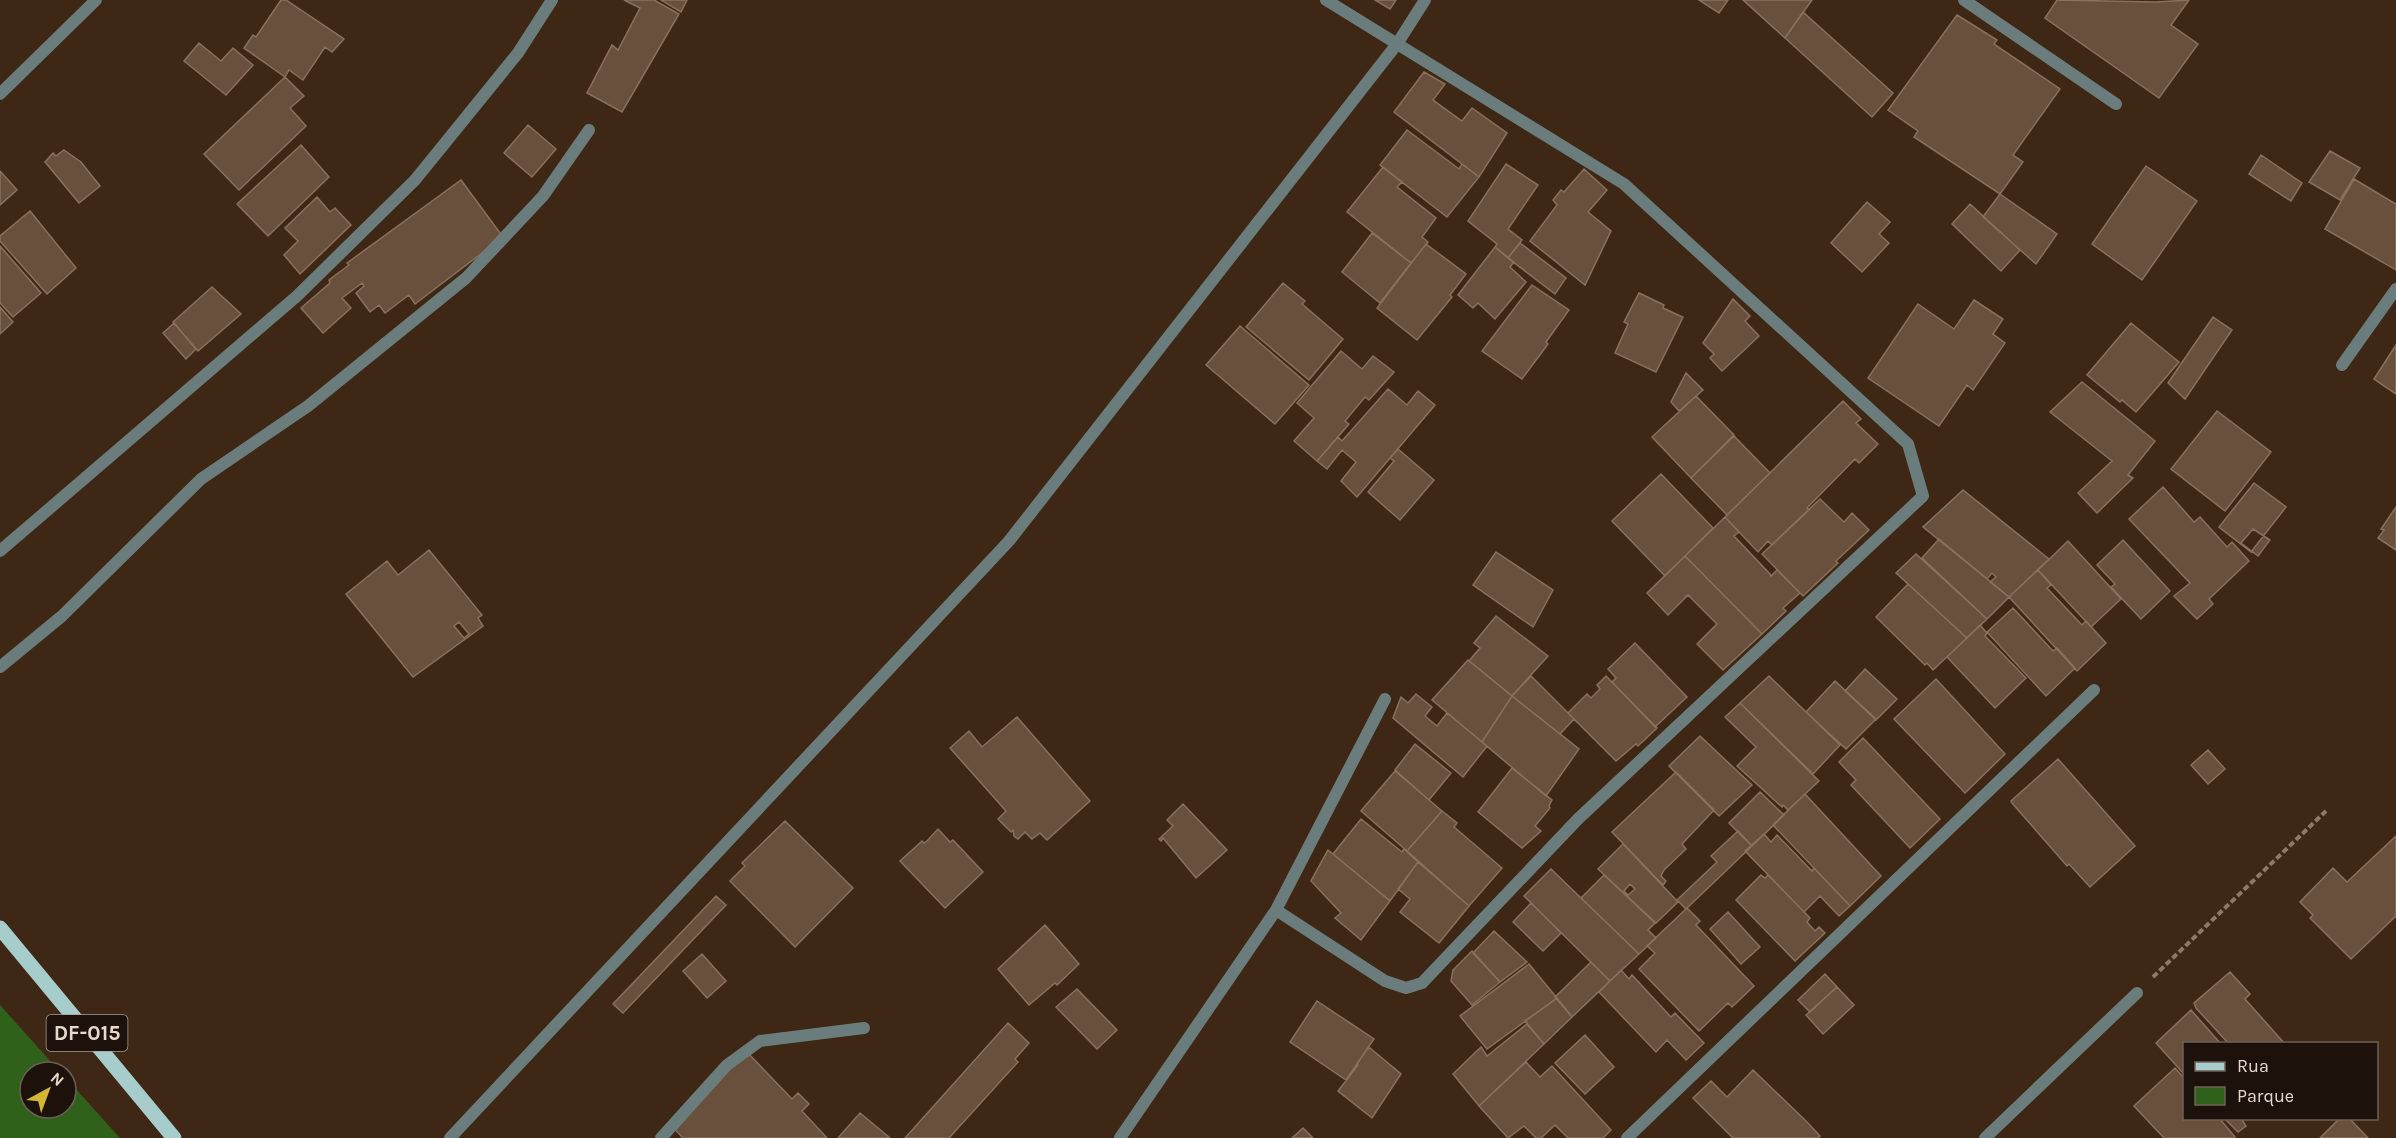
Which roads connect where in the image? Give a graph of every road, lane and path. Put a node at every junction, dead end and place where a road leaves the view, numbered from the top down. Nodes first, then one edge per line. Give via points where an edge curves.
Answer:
1 (96, 0) edge
2 (552, 0) edge
3 (1326, 0) edge
4 (1425, 0) edge
5 (1964, 0) edge
6 (1397, 44) junction
7 (0, 94) edge
8 (2116, 104) dead end
9 (589, 130) dead end
10 (2396, 289) edge
11 (2342, 365) dead end
12 (0, 551) edge
13 (0, 667) edge
14 (2094, 690) dead end
15 (1385, 699) dead end
16 (2326, 812) dead end
17 (1276, 910) junction
18 (0, 928) edge
19 (2137, 993) joint
20 (864, 1028) dead end
21 (174, 1138) edge
22 (450, 1138) edge
23 (661, 1138) edge
24 (1120, 1138) edge
25 (1628, 1138) edge
26 (1985, 1138) edge

1 - 7 street
2 - 12 street via 518,53 415,180 297,296
3 - 6 street
4 - 6 street
5 - 8 street
6 - 17 street via 1624,184 1908,444 1923,496 1578,819 1422,982 1406,988 1385,981
6 - 22 street via 1009,541
9 - 13 street via 543,196 466,278 308,406 201,479 62,616
10 - 11 street
14 - 25 street
15 - 17 street
16 - 19 path
17 - 24 street
18 - 21 main road, DF-015
19 - 26 street
20 - 23 street via 760,1041 727,1065

